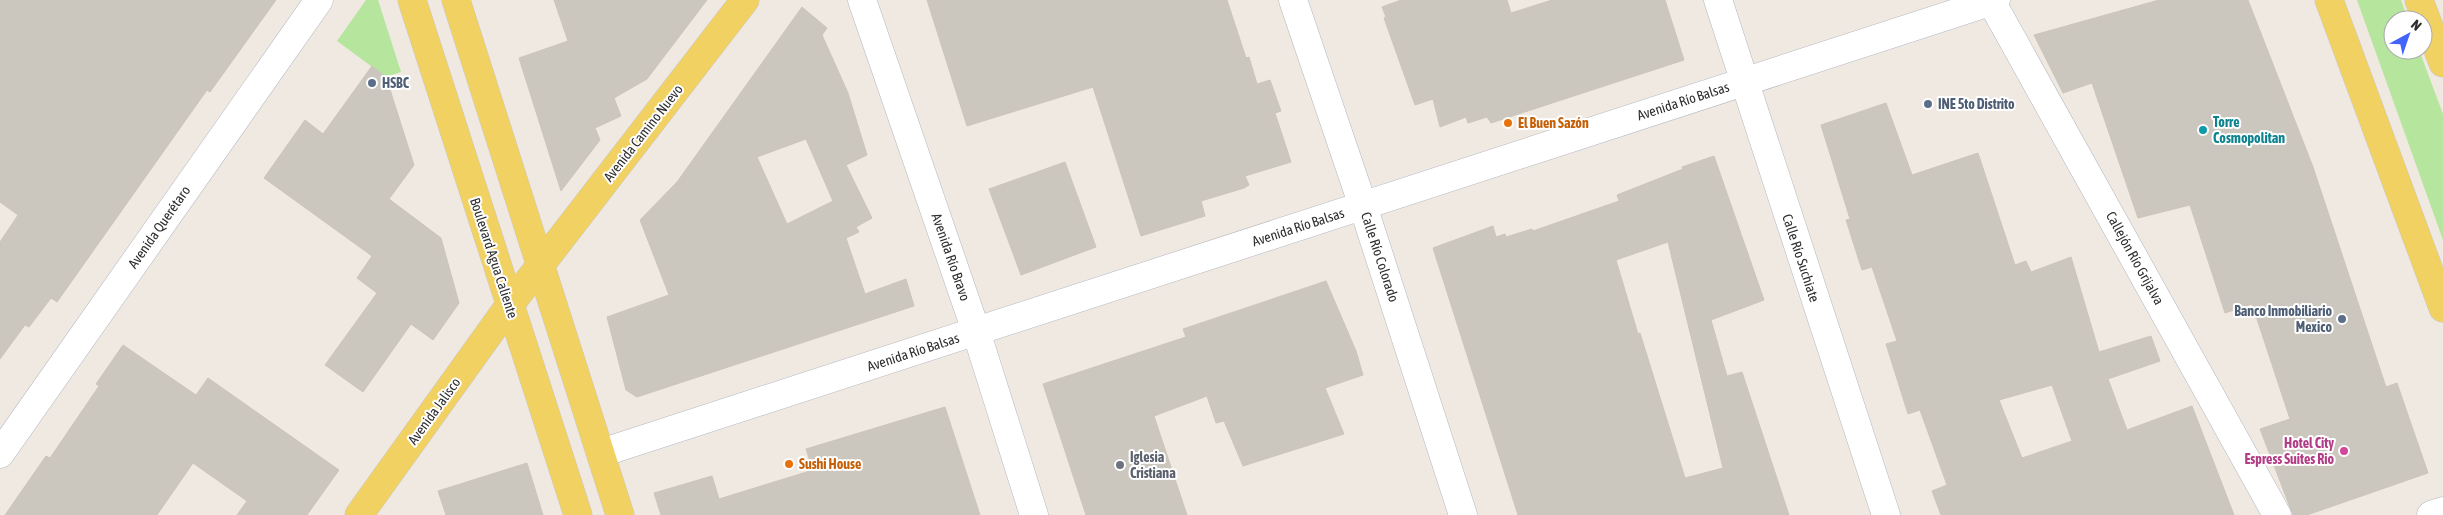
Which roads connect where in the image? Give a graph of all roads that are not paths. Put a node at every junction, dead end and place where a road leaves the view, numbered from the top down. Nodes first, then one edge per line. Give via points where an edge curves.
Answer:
1 (319, 0) edge
2 (456, 0) edge
3 (745, 0) edge
4 (862, 0) edge
5 (1293, 0) edge
6 (1718, 0) edge
7 (2330, 0) edge
8 (2419, 0) edge
9 (1993, 1) edge
10 (415, 2) edge
11 (2443, 63) edge
12 (1744, 82) junction
13 (1363, 206) junction
14 (542, 265) junction
15 (509, 306) junction
16 (2443, 308) edge
17 (976, 331) junction
18 (601, 453) junction
19 (0, 454) edge
20 (2443, 511) edge
21 (359, 515) edge
22 (578, 515) edge
23 (620, 515) edge
24 (1034, 515) edge
25 (1463, 515) edge
26 (1886, 515) edge
27 (2277, 515) edge
28 (2431, 515) edge

1 - 19 street, Avenida Querétaro
2 - 14 main road
3 - 14 main road, Avenida Camino Nuevo
4 - 17 street, Avenida Río Bravo
5 - 13 street, Calle Río Colorado
6 - 12 street, Calle Río Suchiate
7 - 16 main road
8 - 11 main road
9 - 12 street, Avenida Río Balsas
9 - 27 street, Callejón Río Grijalva
10 - 15 main road, Boulevard Agua Caliente
12 - 13 street, Avenida Río Balsas
12 - 26 street, Calle Río Suchiate
13 - 17 street, Avenida Río Balsas
13 - 25 street, Calle Río Colorado
14 - 15 main road, Avenida Camino Nuevo
14 - 18 main road
15 - 21 main road, Avenida Jalisco
15 - 22 main road, Boulevard Agua Caliente
17 - 18 street, Avenida Río Balsas
17 - 24 street, Avenida Río Bravo
18 - 23 main road
20 - 28 street

